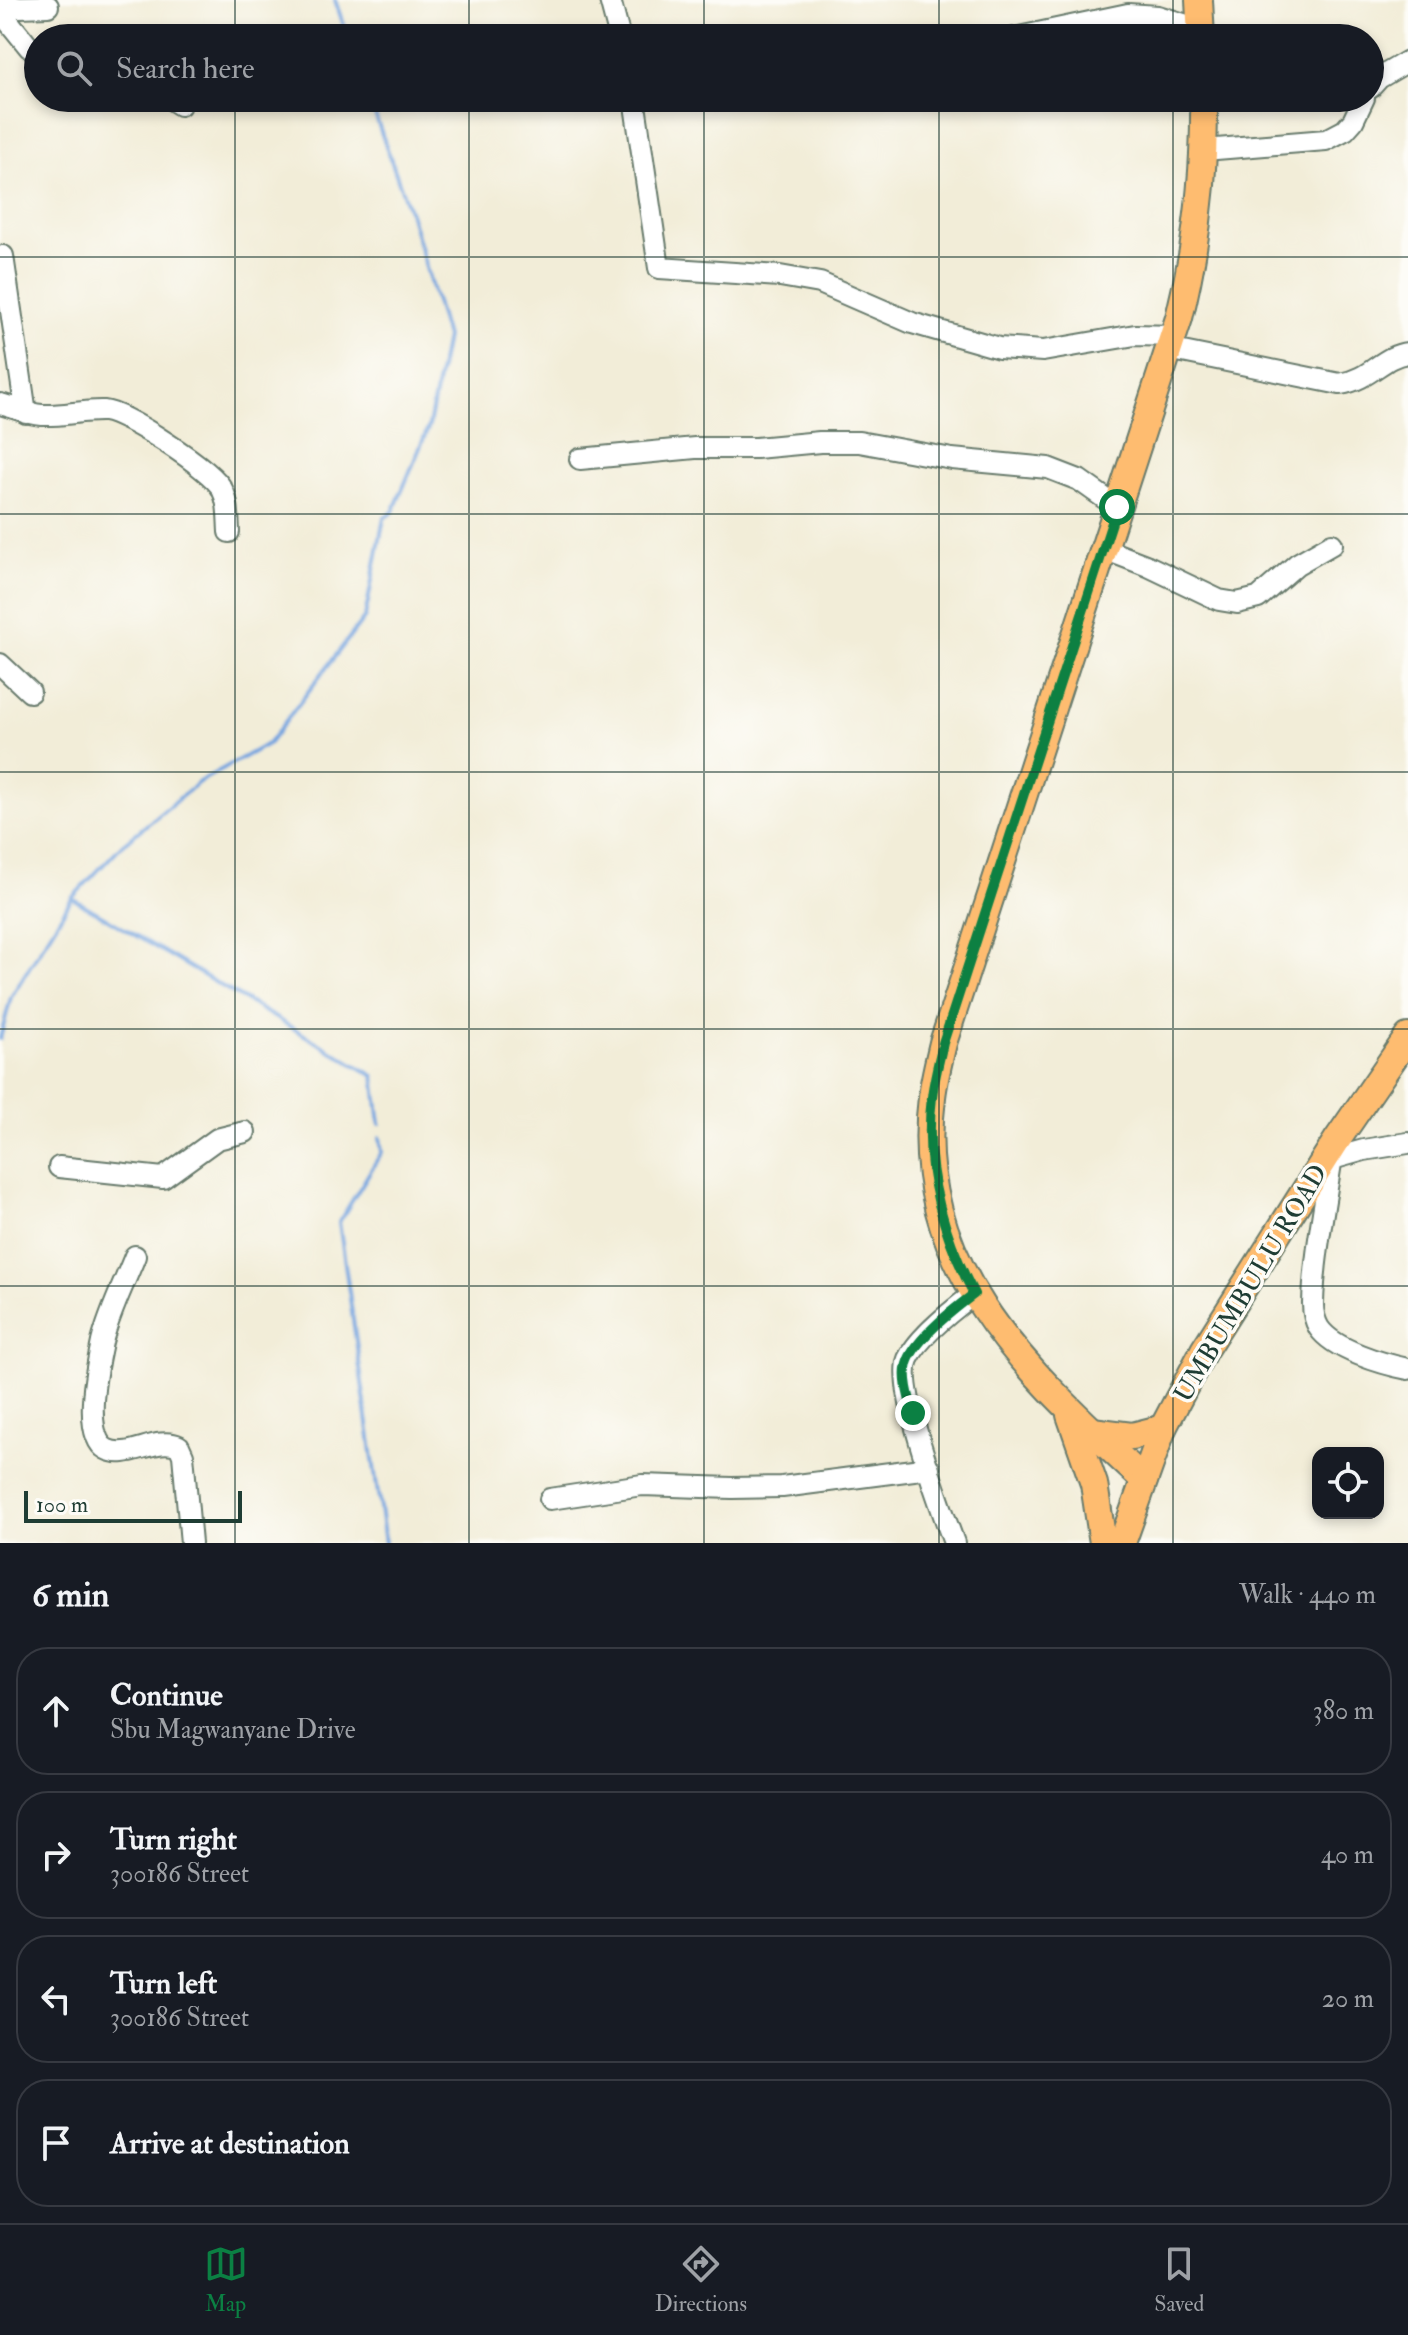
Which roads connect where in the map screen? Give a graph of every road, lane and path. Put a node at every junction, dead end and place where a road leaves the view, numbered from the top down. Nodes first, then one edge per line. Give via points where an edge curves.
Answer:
1 (610, 0) edge
2 (1199, 0) edge
3 (0, 3) edge
4 (48, 6) dead end
5 (0, 11) edge
6 (616, 24) edge
7 (1080, 24) edge
8 (1177, 24) edge
9 (1200, 24) edge
10 (24, 41) edge
11 (1408, 61) edge
12 (1384, 75) edge
13 (636, 112) edge
14 (1204, 112) edge
15 (1357, 112) edge
16 (1204, 150) junction
17 (3, 256) dead end
18 (1171, 343) junction
19 (1408, 353) edge
20 (0, 404) edge
21 (26, 413) junction
22 (580, 459) dead end
23 (1117, 507) junction
24 (229, 532) dead end
25 (1332, 544) dead end
26 (1104, 549) junction
27 (0, 664) edge
28 (30, 692) dead end
29 (1408, 1037) edge
30 (245, 1132) dead end
31 (1408, 1143) edge
32 (1333, 1153) junction
33 (59, 1167) dead end
34 (135, 1256) dead end
35 (974, 1294) junction
36 (1408, 1369) edge
37 (1068, 1409) junction
38 (1163, 1428) junction
39 (1092, 1431) junction
40 (929, 1468) junction
41 (1144, 1480) junction
42 (550, 1499) dead end
43 (191, 1543) edge
44 (954, 1543) edge
45 (1103, 1543) edge
46 (1122, 1543) edge

1 - 6 street
2 - 9 main road
3 - 4 street
5 - 10 street
7 - 8 street via 1128,14 1158,16
11 - 12 street
13 - 18 street via 659,268 820,283 912,323 999,348 1043,351 1135,335
14 - 16 main road
15 - 16 street via 1345,130 1326,140
16 - 18 main road via 1196,234
17 - 21 street
18 - 19 street via 1340,384 1365,377 1385,361
18 - 23 main road
20 - 21 street
21 - 24 street via 105,411 124,418 215,479 227,505
22 - 23 street via 859,442 952,459 1048,468 1079,480
23 - 26 main road
25 - 26 street via 1297,564 1258,598 1237,603
26 - 35 main road via 943,1043 932,1097 931,1156 940,1214
27 - 28 street
29 - 32 main road, UMBUMBULU ROAD
30 - 33 street via 217,1139 163,1178
31 - 32 street
32 - 36 street via 1314,1317 1328,1337 1345,1347
32 - 38 main road, UMBUMBULU ROAD via 1204,1350
34 - 43 street via 103,1341 92,1417 107,1449 179,1446
35 - 37 main road via 1023,1362
35 - 40 street via 927,1335 907,1361 908,1391
37 - 39 main road
37 - 45 main road via 1094,1484
38 - 39 main road via 1132,1436
38 - 41 main road, UMBUMBULU ROAD
39 - 41 main road
40 - 42 street via 782,1487 653,1484
40 - 44 street
41 - 46 main road, UMBUMBULU ROAD

